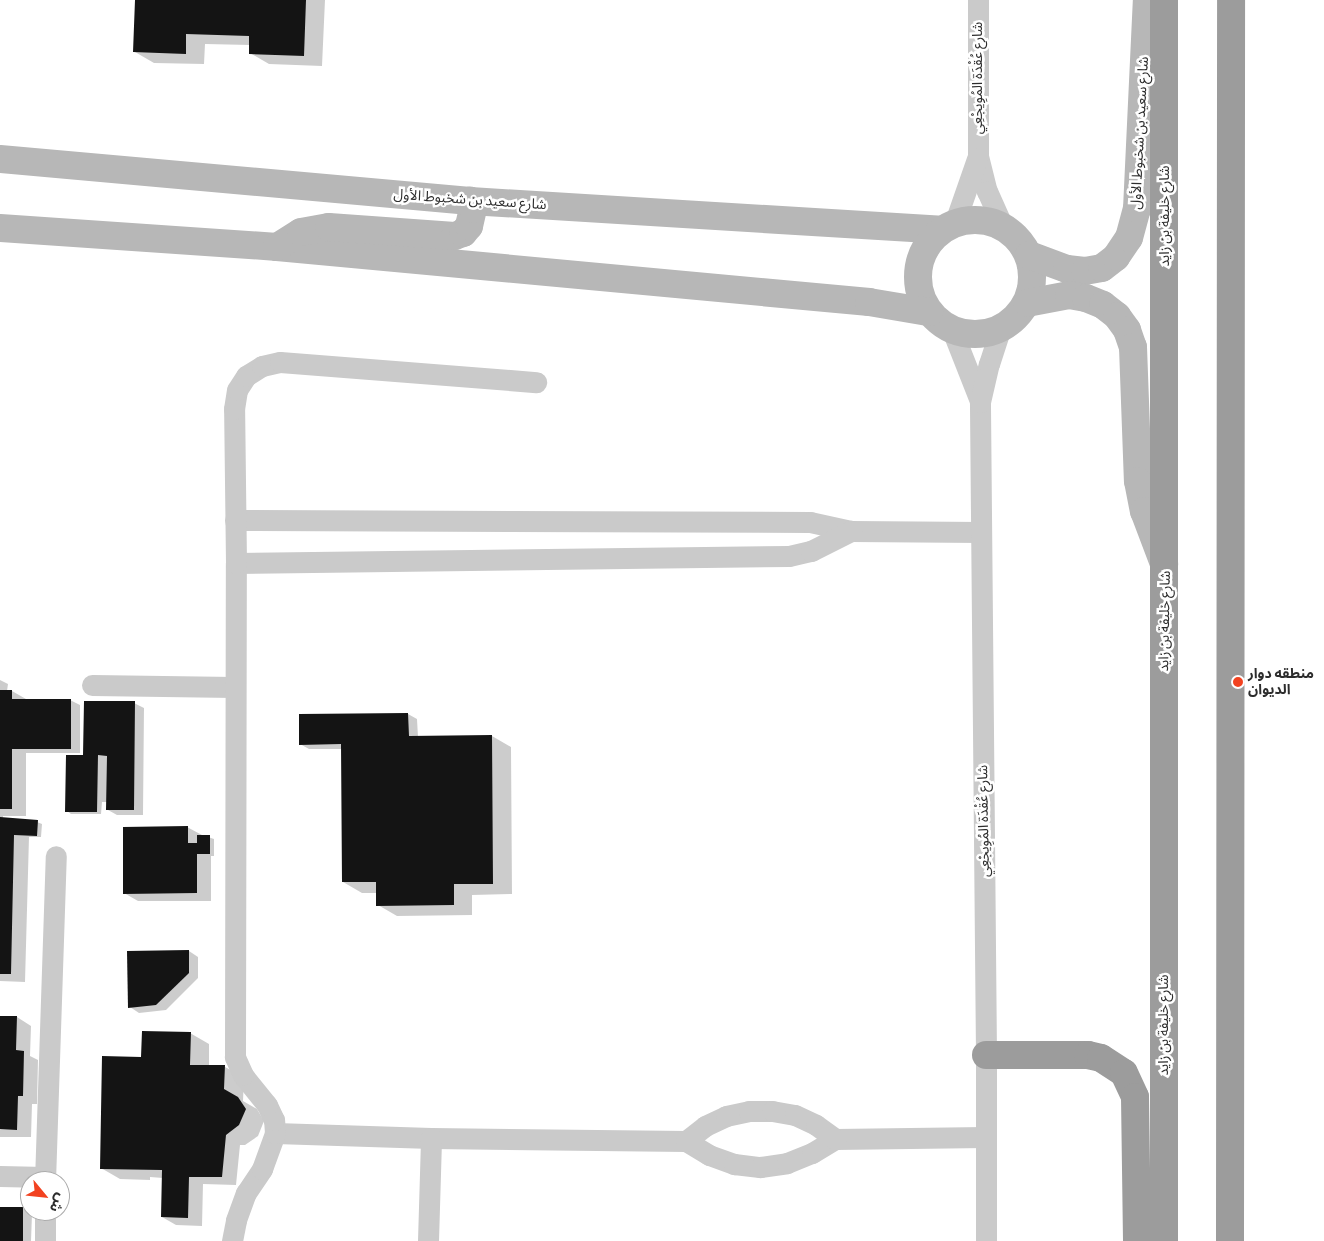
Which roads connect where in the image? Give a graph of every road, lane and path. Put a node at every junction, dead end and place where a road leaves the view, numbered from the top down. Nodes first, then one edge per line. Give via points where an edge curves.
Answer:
1 (978, 0) edge
2 (1147, 0) edge
3 (1164, 0) edge
4 (1230, 0) edge
5 (978, 156) junction
6 (0, 159) edge
7 (470, 201) junction
8 (1002, 225) junction
9 (948, 226) junction
10 (0, 228) edge
11 (277, 247) junction
12 (1029, 255) junction
13 (1026, 303) junction
14 (929, 312) junction
15 (1002, 328) junction
16 (952, 330) junction
17 (536, 382) dead end
18 (980, 402) junction
19 (235, 520) junction
20 (851, 531) junction
21 (981, 532) junction
22 (236, 563) junction
23 (1166, 568) junction
24 (92, 685) dead end
25 (234, 687) junction
26 (56, 856) dead end
27 (986, 1055) junction
28 (275, 1133) junction
29 (985, 1137) junction
30 (431, 1138) junction
31 (835, 1139) junction
32 (686, 1141) junction
33 (45, 1171) edge
34 (0, 1176) edge
35 (20, 1177) edge
36 (45, 1221) edge
37 (46, 1241) edge
38 (232, 1241) edge
39 (428, 1241) edge
40 (986, 1241) edge
41 (1137, 1241) edge
42 (1164, 1241) edge
43 (1230, 1241) edge

1 - 5 street, شارع عُقْدَة المُوِيجْعِي
2 - 12 main road, شارع سعيد بن شخبوط الأول via 1137,209 1129,238 1116,257 1102,268 1085,271 1067,269
3 - 23 highway, شارع خليفة بن زايد
4 - 43 highway
5 - 8 street, شارع عُقْدَة المُوِيجْعِي via 987,192
5 - 9 street, شارع عُقْدَة المُوِيجْعِي
6 - 7 main road, شارع سعيد بن شخبوط الأول
7 - 9 main road, شارع سعيد بن شخبوط الأول
7 - 11 main road via 473,209 470,226 455,236 329,227 301,232
8 - 9 main road via 971,219
8 - 12 main road via 1018,238
9 - 14 main road via 926,247 918,269 919,291
10 - 11 main road
11 - 14 main road via 859,301
12 - 13 main road via 1033,271 1032,288
13 - 15 main road
13 - 23 main road via 1069,295 1086,298 1103,305 1127,330 1133,347 1138,481 1146,518
14 - 16 main road
15 - 16 main road via 986,334
15 - 18 street, شارع عُقْدَة المُوِيجْعِي
16 - 18 street, شارع عُقْدَة المُوِيجْعِي
17 - 19 street via 280,362 262,366 246,376 237,390 234,409
18 - 21 street, شارع عُقْدَة المُوِيجْعِي
19 - 20 street via 810,522
19 - 22 street
20 - 21 street
20 - 22 street via 811,551 790,556
21 - 27 street, شارع عُقْدَة المُوِيجْعِي
22 - 25 street
23 - 42 highway, شارع خليفة بن زايد
24 - 25 street
25 - 28 street via 235,1057 243,1075 267,1105 274,1120
26 - 33 street
27 - 29 street, شارع عُقْدَة المُوِيجْعِي
27 - 41 highway via 1088,1055 1101,1058 1124,1072 1134,1096
28 - 30 street
28 - 38 street via 262,1169 246,1193
29 - 31 street
29 - 40 street, شارع عُقْدَة المُوِيجْعِي
30 - 32 street
30 - 39 street
31 - 32 street via 812,1154 787,1163 760,1167 734,1164 709,1155
31 - 32 street via 795,1115 748,1111 726,1116 705,1126
34 - 35 street
36 - 37 street

